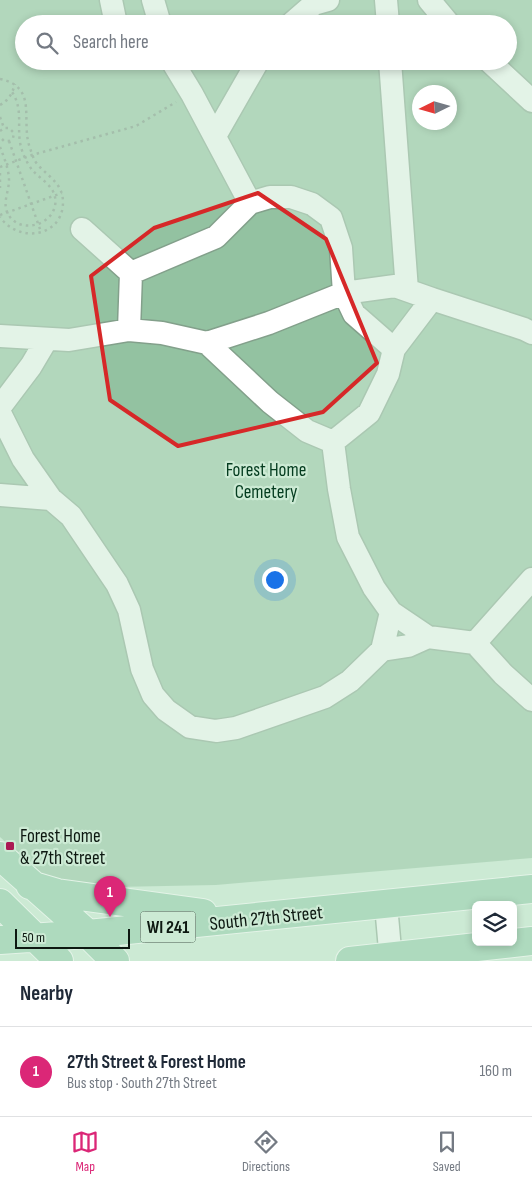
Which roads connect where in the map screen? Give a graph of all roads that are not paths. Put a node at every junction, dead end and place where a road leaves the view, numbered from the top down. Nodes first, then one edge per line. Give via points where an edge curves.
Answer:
1 (111, 0) edge
2 (153, 0) edge
3 (328, 0) edge
4 (386, 0) edge
5 (429, 0) edge
6 (114, 15) edge
7 (157, 15) edge
8 (301, 15) edge
9 (387, 15) edge
10 (442, 15) edge
11 (177, 70) edge
12 (253, 70) edge
13 (391, 70) edge
14 (499, 70) edge
15 (532, 101) edge
16 (215, 136) junction
17 (250, 203) junction
18 (82, 229) dead end
19 (131, 273) junction
20 (406, 290) junction
21 (344, 293) junction
22 (432, 299) junction
23 (129, 330) junction
24 (532, 333) edge
25 (0, 336) edge
26 (47, 339) junction
27 (208, 343) junction
28 (394, 349) junction
29 (0, 407) edge
30 (0, 413) edge
31 (333, 442) junction
32 (23, 459) junction
33 (0, 495) edge
34 (50, 499) junction
35 (532, 579) edge
36 (391, 612) junction
37 (428, 637) junction
38 (475, 643) junction
39 (382, 650) junction
40 (532, 700) edge
41 (0, 856) edge
42 (30, 885) junction
43 (532, 889) edge
44 (0, 903) edge
45 (386, 905) junction
46 (249, 919) junction
47 (88, 934) junction
48 (35, 938) junction
49 (0, 940) edge
50 (532, 941) edge
51 (391, 959) edge
52 (59, 961) edge
53 (115, 961) edge
54 (350, 961) edge

1 - 6 street
2 - 7 street
3 - 8 street via 314,4
4 - 9 street
5 - 10 street
11 - 16 street
12 - 16 street
13 - 20 street
14 - 15 street
16 - 17 street
17 - 19 street via 216,237
17 - 21 street via 270,197 291,197 312,204 330,218 341,248
18 - 19 street
19 - 23 street
20 - 21 street via 395,286
20 - 22 street
21 - 27 street
21 - 28 street via 354,314
22 - 24 street
22 - 28 street
23 - 26 street via 69,340
23 - 27 street
25 - 26 street
26 - 29 street
27 - 31 street via 270,402 307,431
28 - 31 street via 388,374 369,413
30 - 32 street
31 - 36 street via 348,537 374,588
32 - 33 street
32 - 34 street
33 - 34 street
34 - 39 street via 71,516 117,584 129,610 142,669 154,695 166,710 190,727 216,731 236,728 325,697 350,681
35 - 38 street
36 - 37 street
36 - 39 street
37 - 38 street
37 - 39 street via 408,646
38 - 40 street
41 - 42 main road
42 - 46 main road via 58,893
42 - 47 main road
43 - 45 main road, South 27th Street / WI 241
44 - 48 main road
45 - 46 main road, South 27th Street / WI 241
45 - 51 street
46 - 47 main road, South 27th Street / WI 241
47 - 48 main road, South 27th Street / WI 241
47 - 53 main road
48 - 49 main road, South 27th Street
48 - 52 main road
50 - 51 main road
51 - 54 main road

